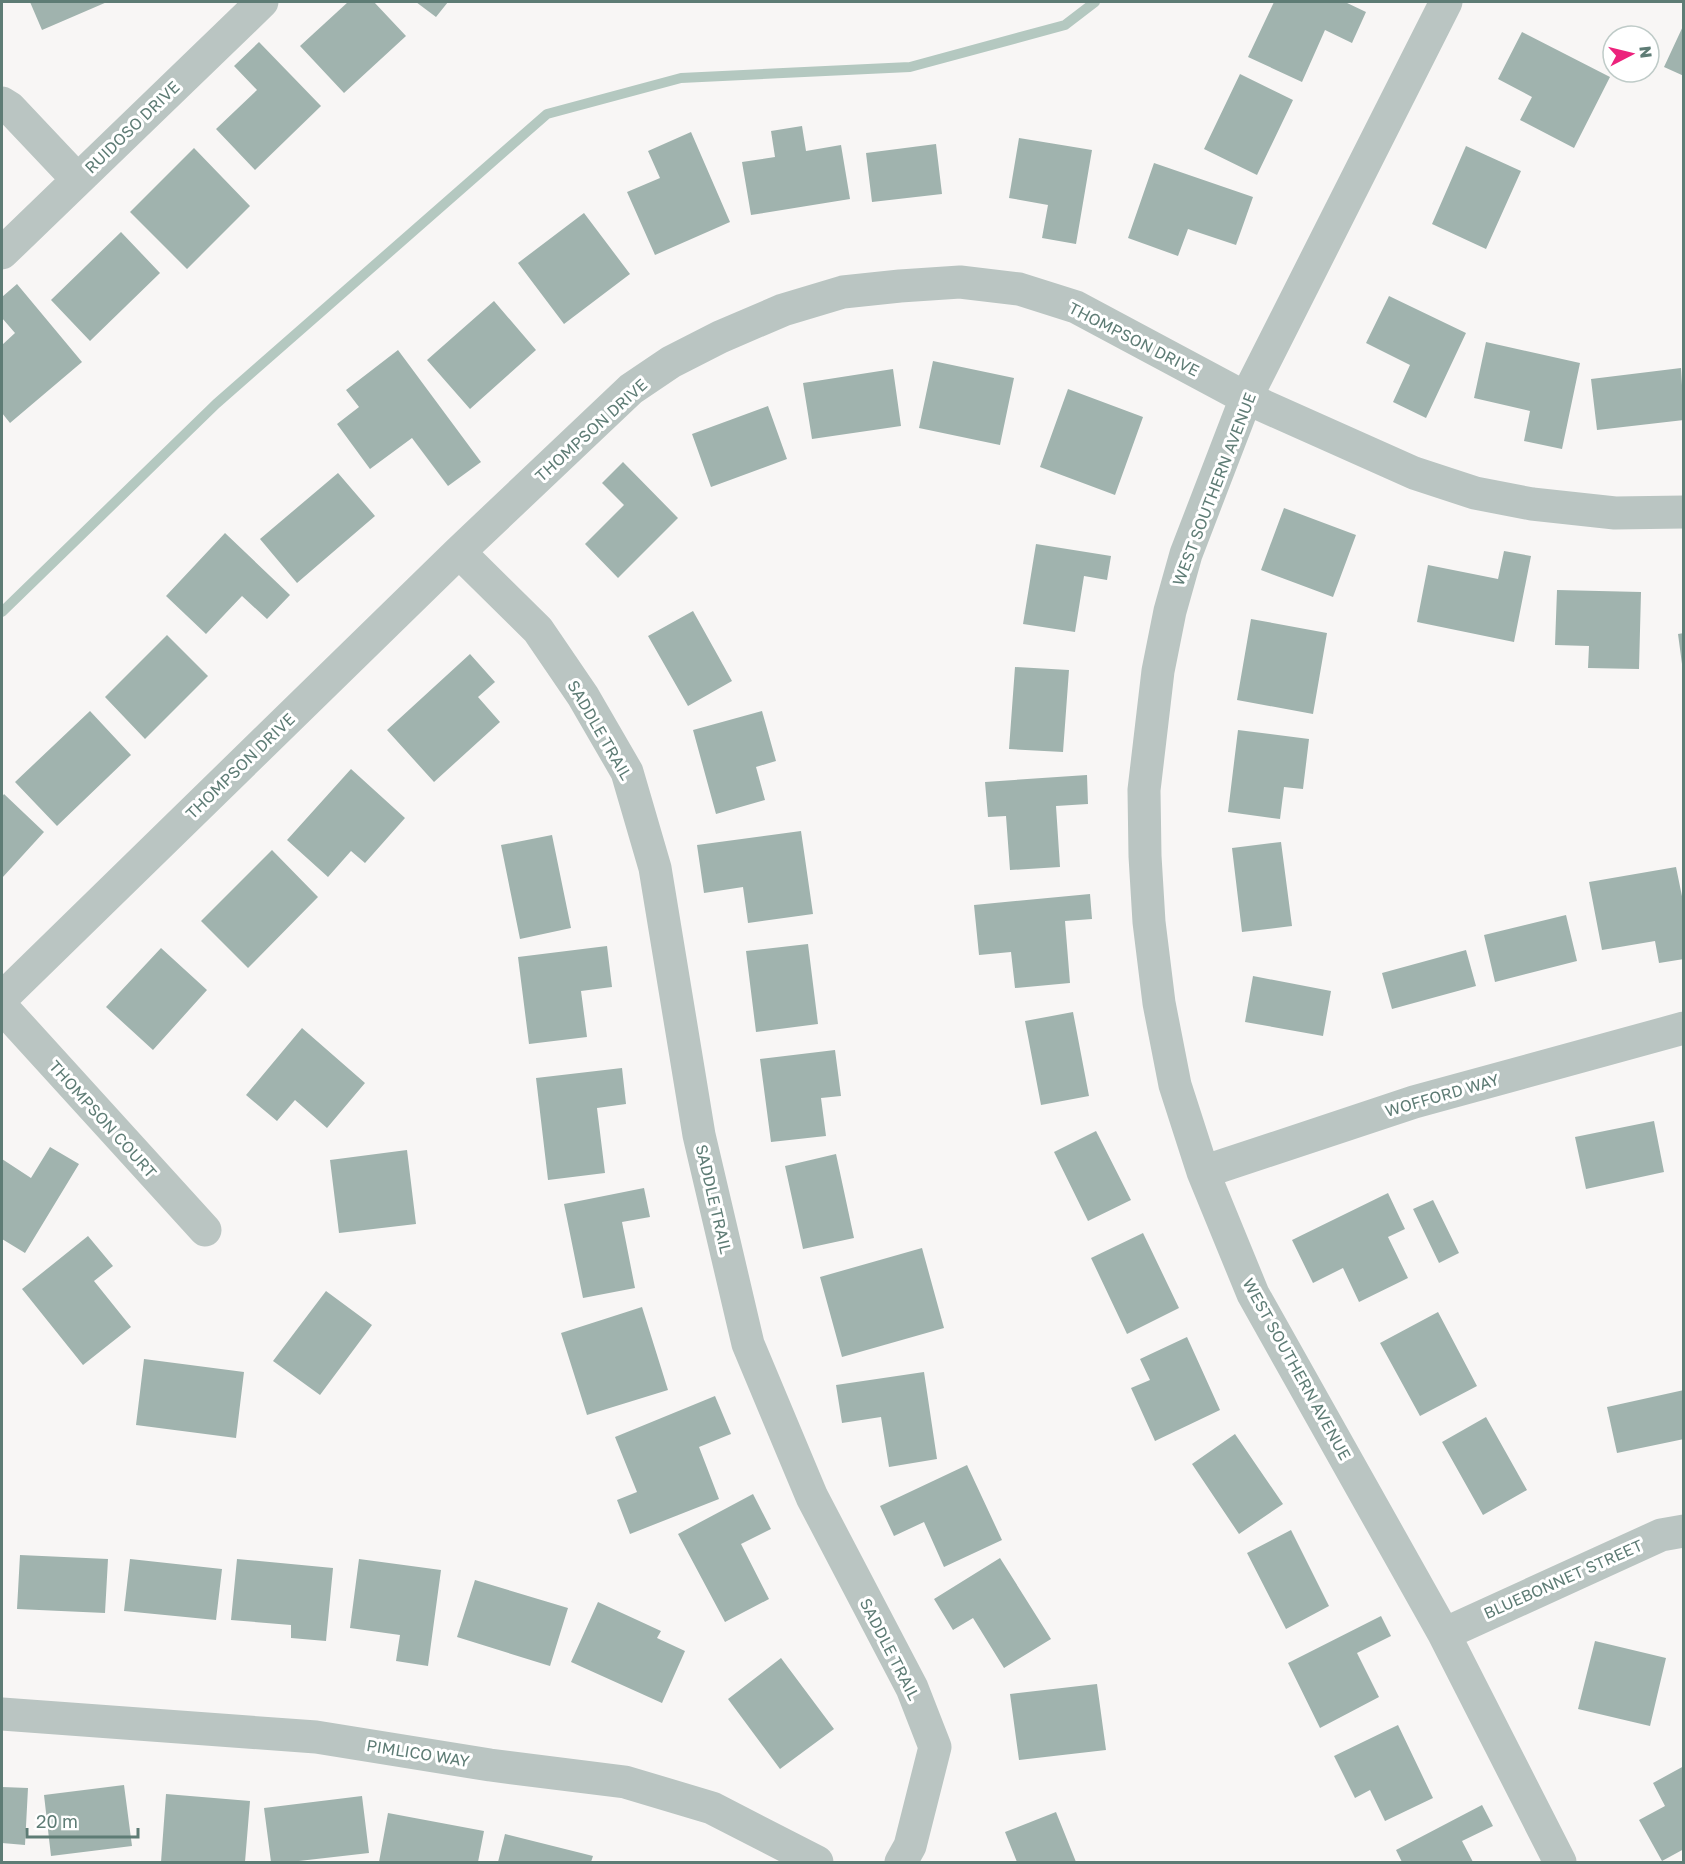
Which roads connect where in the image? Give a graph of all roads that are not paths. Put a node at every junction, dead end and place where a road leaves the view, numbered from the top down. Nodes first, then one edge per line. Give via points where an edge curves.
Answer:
1 (262, 2) edge
2 (1446, 2) edge
3 (2, 103) edge
4 (77, 179) junction
5 (2, 253) edge
6 (1246, 398) junction
7 (1683, 512) edge
8 (459, 552) junction
9 (2, 998) edge
10 (2, 1008) edge
11 (1683, 1028) edge
12 (1203, 1172) junction
13 (205, 1230) dead end
14 (1683, 1531) edge
15 (1444, 1634) junction
16 (2, 1714) edge
17 (817, 1863) edge
18 (901, 1863) edge
19 (1560, 1863) edge

1 - 4 street, RUIDOSO DRIVE
2 - 6 street, WEST SOUTHERN AVENUE
3 - 4 street
4 - 5 street, RUIDOSO DRIVE
6 - 7 street, THOMPSON DRIVE via 1414,473 1475,492 1532,504 1615,513
6 - 8 street, THOMPSON DRIVE via 1076,307 1019,289 960,282 843,292 783,310 671,362 632,389
6 - 12 street, WEST SOUTHERN AVENUE via 1186,554 1170,611 1158,670 1144,790 1149,922 1159,1003 1175,1085
8 - 9 street, THOMPSON DRIVE
8 - 18 street, SADDLE TRAIL via 538,630 583,696 627,772 655,868 699,1135 748,1344 812,1497 912,1688 935,1747 910,1846
10 - 13 street, THOMPSON COURT
11 - 12 street, WOFFORD WAY via 1414,1102
12 - 15 street, WEST SOUTHERN AVENUE via 1253,1294
14 - 15 street, BLUEBONNET STREET via 1661,1535
15 - 19 street, WEST SOUTHERN AVENUE
16 - 17 street, PIMLICO WAY via 316,1737 625,1782 712,1808

